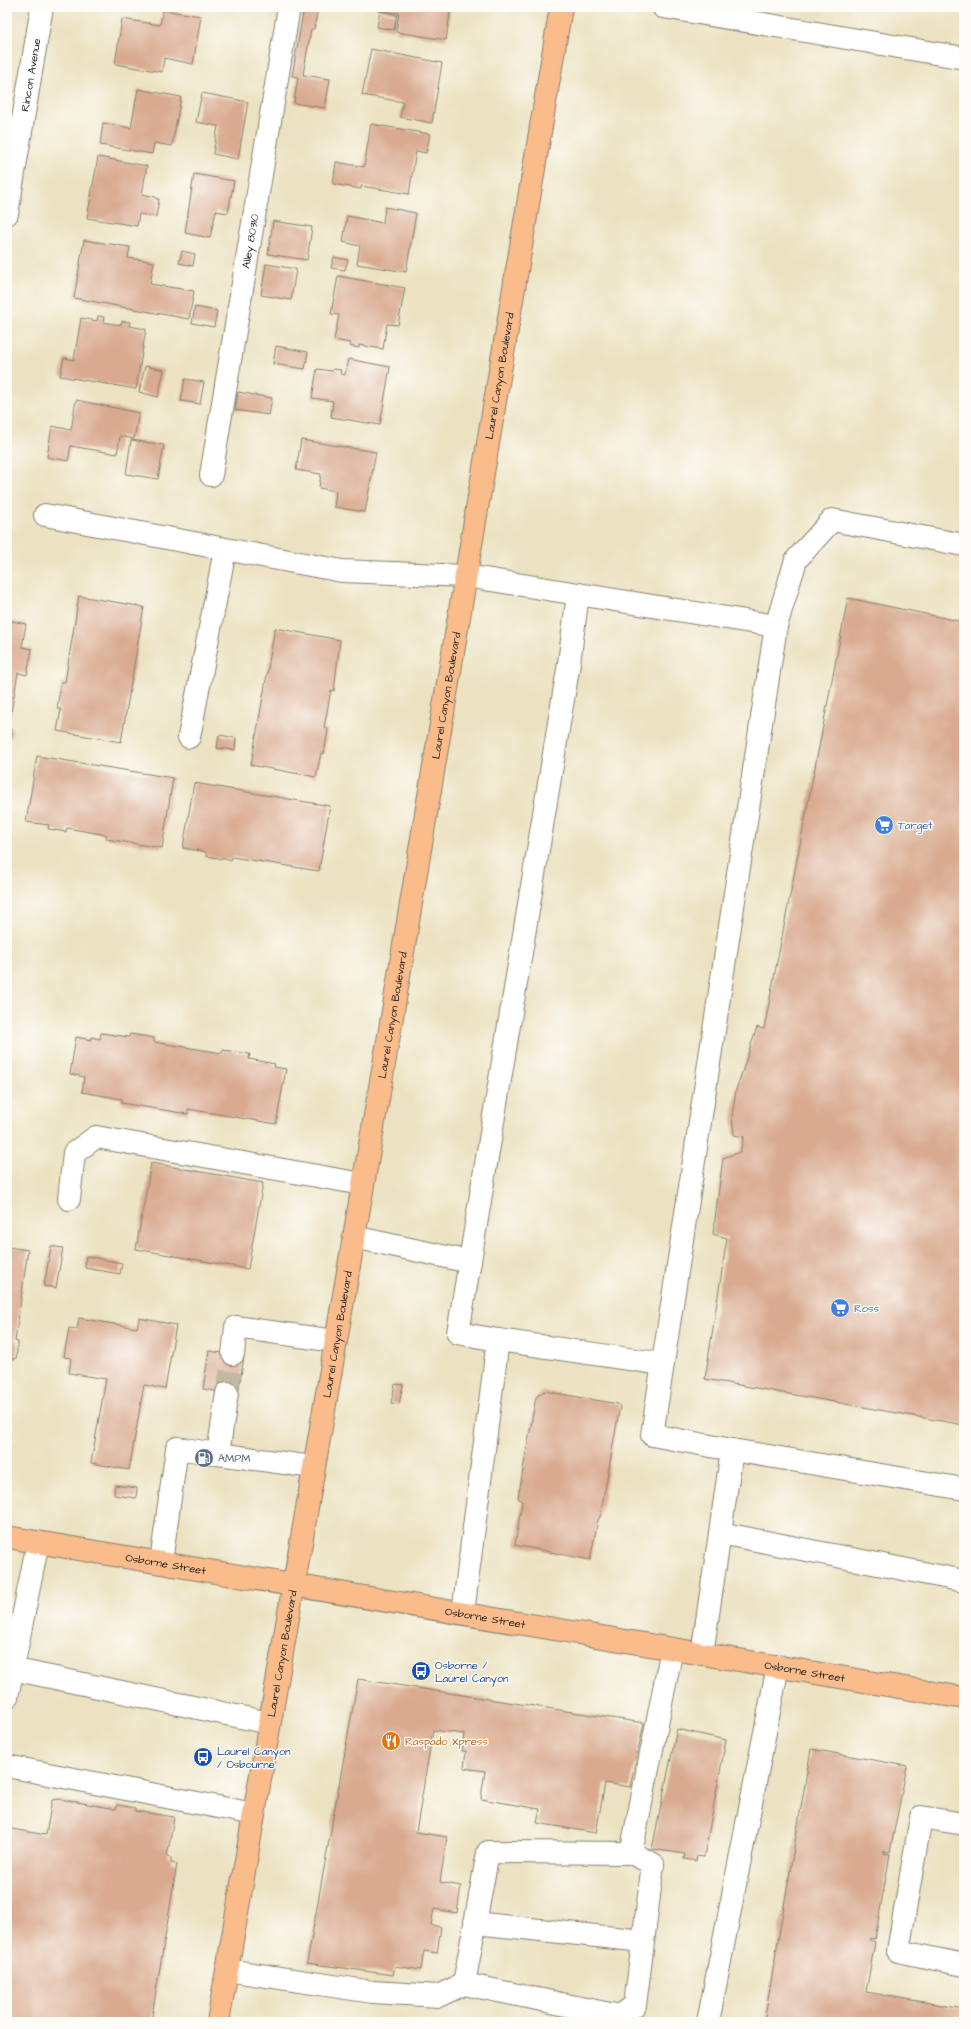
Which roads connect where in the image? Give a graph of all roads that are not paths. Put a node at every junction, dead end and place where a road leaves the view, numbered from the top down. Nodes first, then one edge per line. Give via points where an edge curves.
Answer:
1 (42, 7) edge
2 (288, 7) edge
3 (561, 7) edge
4 (663, 7) edge
5 (697, 10) edge
6 (964, 58) edge
7 (7, 214) edge
8 (211, 475) dead end
9 (44, 516) dead end
10 (964, 545) edge
11 (225, 550) junction
12 (466, 576) junction
13 (578, 594) junction
14 (776, 626) junction
15 (189, 737) dead end
16 (362, 1184) junction
17 (69, 1199) dead end
18 (354, 1237) junction
19 (470, 1262) junction
20 (498, 1340) junction
21 (335, 1341) junction
22 (233, 1354) tunnel mouth
23 (663, 1364) junction
24 (227, 1393) tunnel mouth
25 (732, 1450) junction
26 (218, 1454) junction
27 (313, 1467) junction
28 (964, 1489) edge
29 (720, 1533) junction
30 (7, 1536) edge
31 (38, 1542) junction
32 (161, 1562) junction
33 (964, 1581) edge
34 (293, 1584) junction
35 (463, 1613) junction
36 (672, 1648) junction
37 (702, 1654) junction
38 (778, 1666) junction
39 (12, 1669) junction
40 (7, 1697) edge
41 (964, 1698) edge
42 (269, 1723) junction
43 (7, 1766) edge
44 (254, 1814) junction
45 (964, 1824) edge
46 (631, 1854) junction
47 (475, 1923) junction
48 (643, 1941) junction
49 (964, 1965) edge
50 (227, 1970) junction
51 (464, 1984) junction
52 (218, 2022) edge
53 (708, 2022) edge

1 - 7 street, Rincon Avenue
2 - 8 street, Alley 80310
3 - 12 main road, Laurel Canyon Boulevard
4 - 5 street
5 - 6 street
9 - 11 street
10 - 14 street via 832,520 796,560
11 - 12 street via 342,571
11 - 15 street
12 - 13 street
12 - 16 main road, Laurel Canyon Boulevard
13 - 14 street
13 - 19 street via 569,663
14 - 23 street
16 - 17 street via 96,1136 74,1153
16 - 18 main road, Laurel Canyon Boulevard
18 - 19 street
18 - 21 main road, Laurel Canyon Boulevard
19 - 20 street via 458,1333
20 - 23 street
20 - 35 street
21 - 22 street via 236,1327
21 - 27 main road, Laurel Canyon Boulevard
23 - 25 street via 652,1435
24 - 26 street
25 - 28 street
25 - 29 street
26 - 27 street
26 - 32 street via 177,1448
27 - 34 main road, Laurel Canyon Boulevard
29 - 33 street
29 - 37 street
30 - 31 main road, Osborne Street
31 - 32 main road, Osborne Street
31 - 39 street
32 - 34 main road, Osborne Street
34 - 35 main road, Osborne Street
34 - 42 main road, Laurel Canyon Boulevard
35 - 36 main road, Osborne Street
36 - 37 main road, Osborne Street
36 - 46 street
37 - 38 main road, Osborne Street
38 - 41 main road, Osborne Street
38 - 53 street
39 - 40 street
39 - 42 street
42 - 44 main road, Laurel Canyon Boulevard
43 - 44 street
44 - 50 main road, Laurel Canyon Boulevard
45 - 49 street via 921,1817 898,1951
46 - 47 street via 488,1852
46 - 48 street via 653,1864
47 - 48 street
47 - 51 street
48 - 51 street via 635,2005 620,2016
50 - 51 street via 373,1992 438,1996
50 - 52 main road, Laurel Canyon Boulevard

